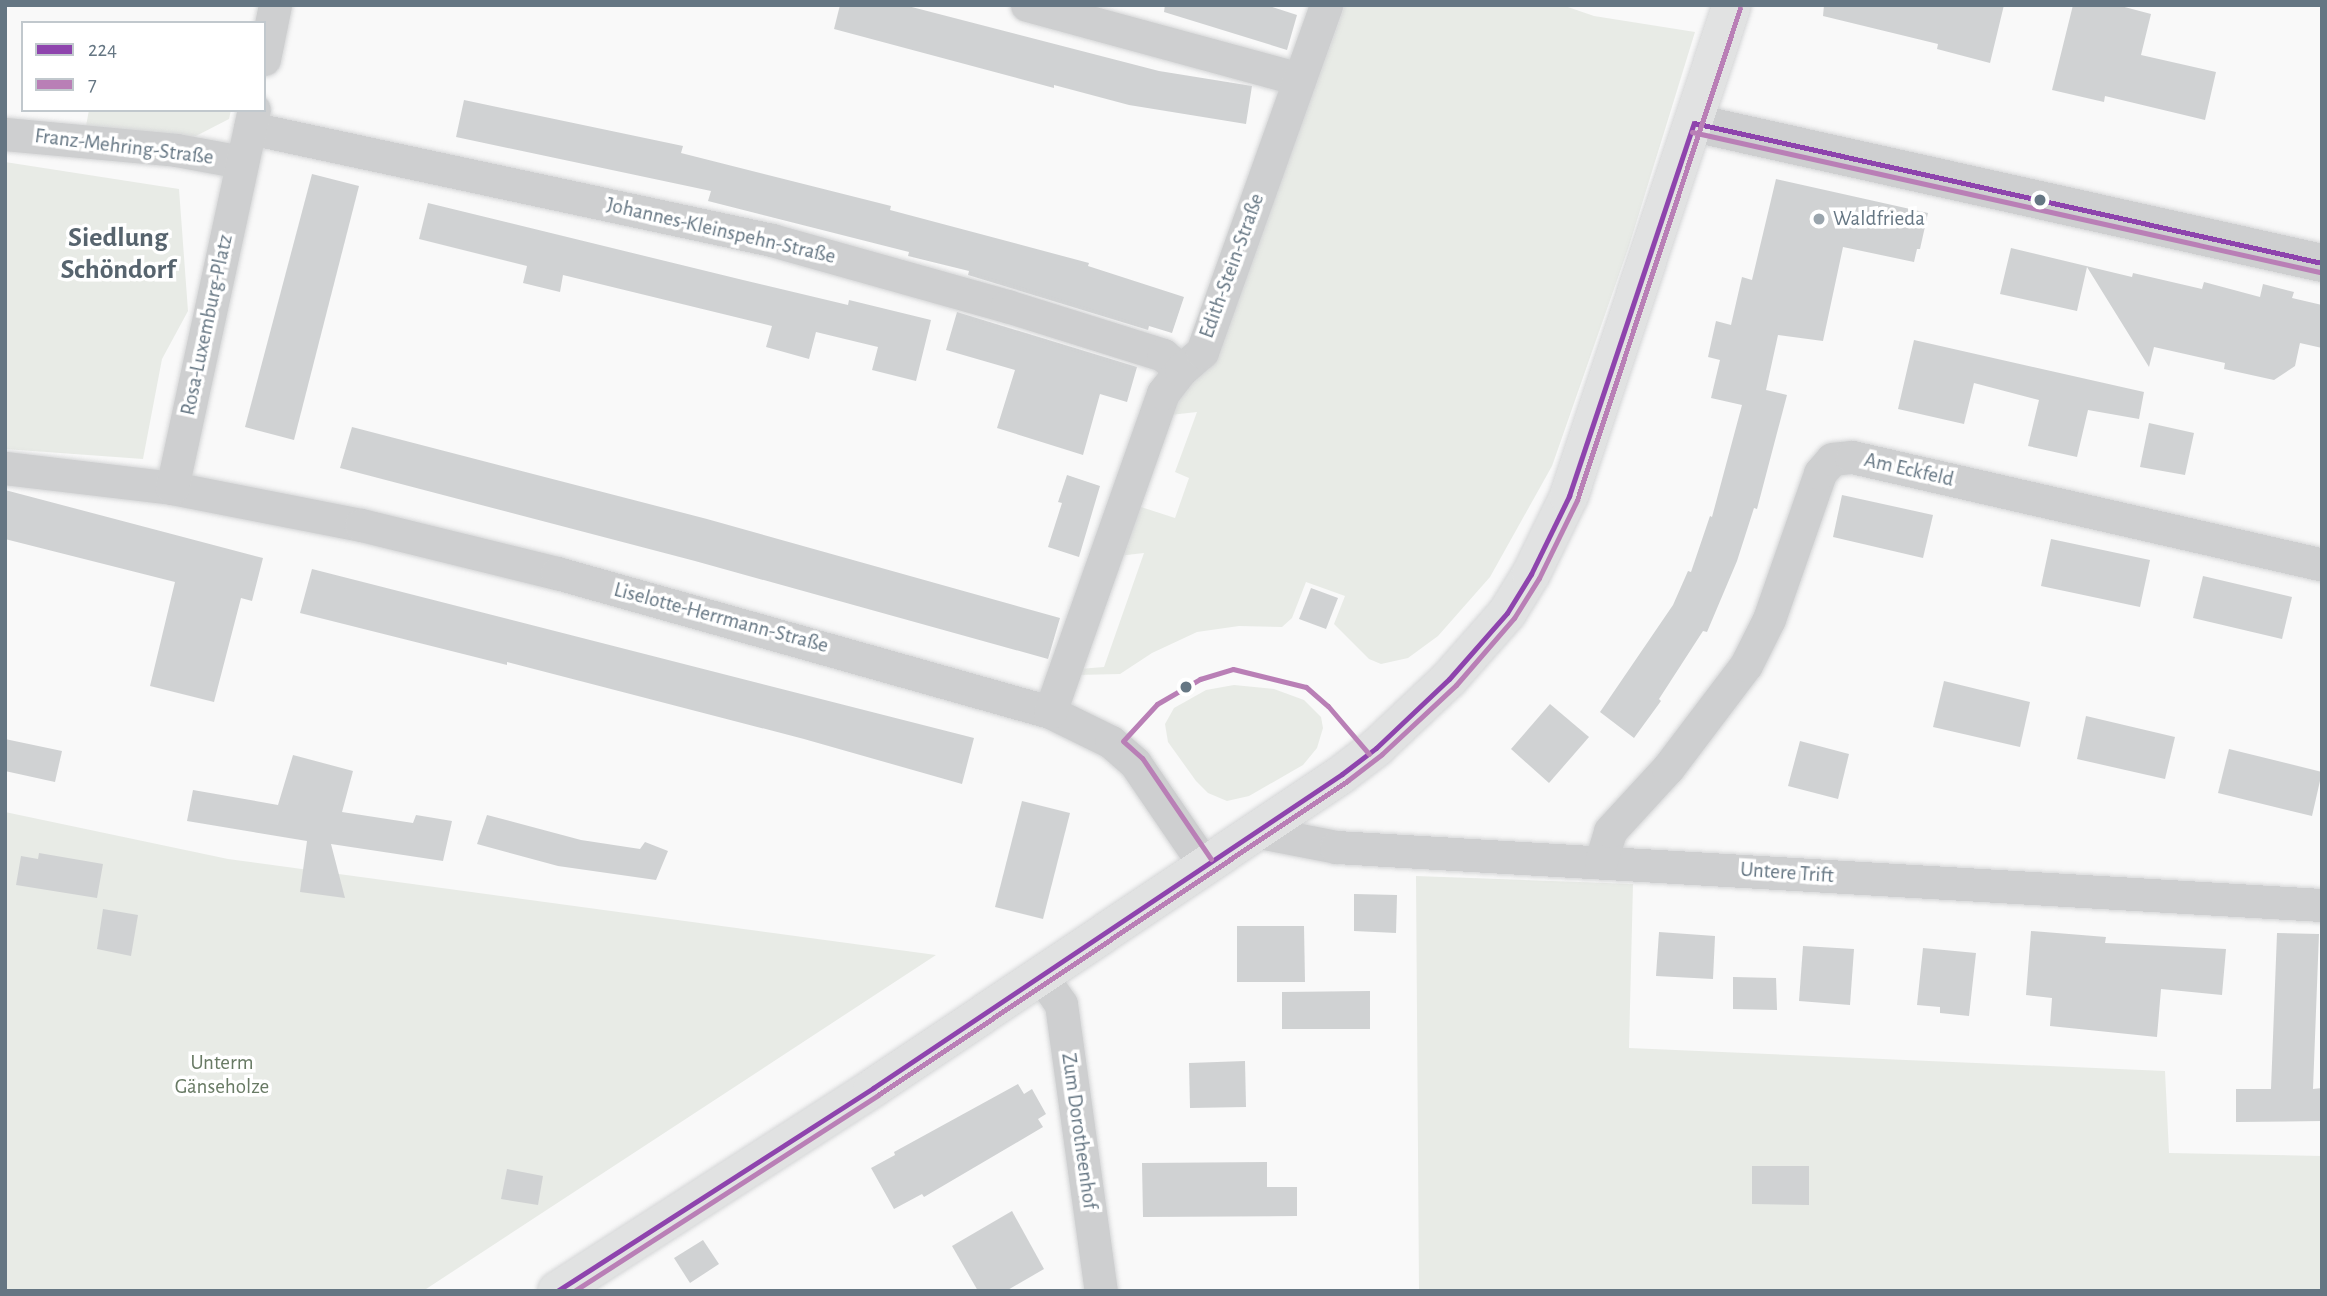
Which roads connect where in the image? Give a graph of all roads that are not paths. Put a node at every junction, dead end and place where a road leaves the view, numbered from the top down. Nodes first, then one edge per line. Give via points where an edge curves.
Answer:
1 (275, 5) edge
2 (1027, 5) edge
3 (1326, 5) edge
4 (1732, 5) edge
5 (266, 49) edge
6 (1298, 79) junction
7 (252, 119) edge
8 (1694, 123) junction
9 (5, 134) edge
10 (242, 162) junction
11 (2322, 263) edge
12 (1181, 370) junction
13 (5, 468) edge
14 (172, 488) junction
15 (2322, 565) edge
16 (1050, 712) junction
17 (1254, 831) junction
18 (1601, 861) junction
19 (1204, 864) junction
20 (2322, 905) edge
21 (1042, 977) junction
22 (557, 1291) edge
23 (1101, 1291) edge

1 - 5 street
2 - 6 street
3 - 6 street, Edith-Stein-Straße
4 - 8 main road
6 - 12 street, Edith-Stein-Straße via 1202,352
7 - 10 street, Rosa-Luxemburg-Platz
7 - 12 street, Johannes-Kleinspehn-Straße via 772,240 1163,355
8 - 11 street
8 - 17 main road via 1569,496 1507,613 1449,678 1376,748
9 - 10 street, Franz-Mehring-Straße via 176,150
10 - 14 street, Rosa-Luxemburg-Platz
12 - 16 street, Edith-Stein-Straße via 1163,393
13 - 14 street, Liselotte-Herrmann-Straße
14 - 16 street, Liselotte-Herrmann-Straße via 361,525 557,573
15 - 18 street, Am Eckfeld via 1852,457 1832,459 1820,473 1769,619 1746,666 1691,740 1610,831
16 - 19 street, Liselotte-Herrmann-Straße via 1111,742 1135,763
17 - 18 street, Untere Trift via 1336,847
17 - 19 main road
18 - 20 street, Untere Trift
19 - 21 main road
21 - 22 main road
21 - 23 street, Zum Dorotheenhof via 1061,1004

